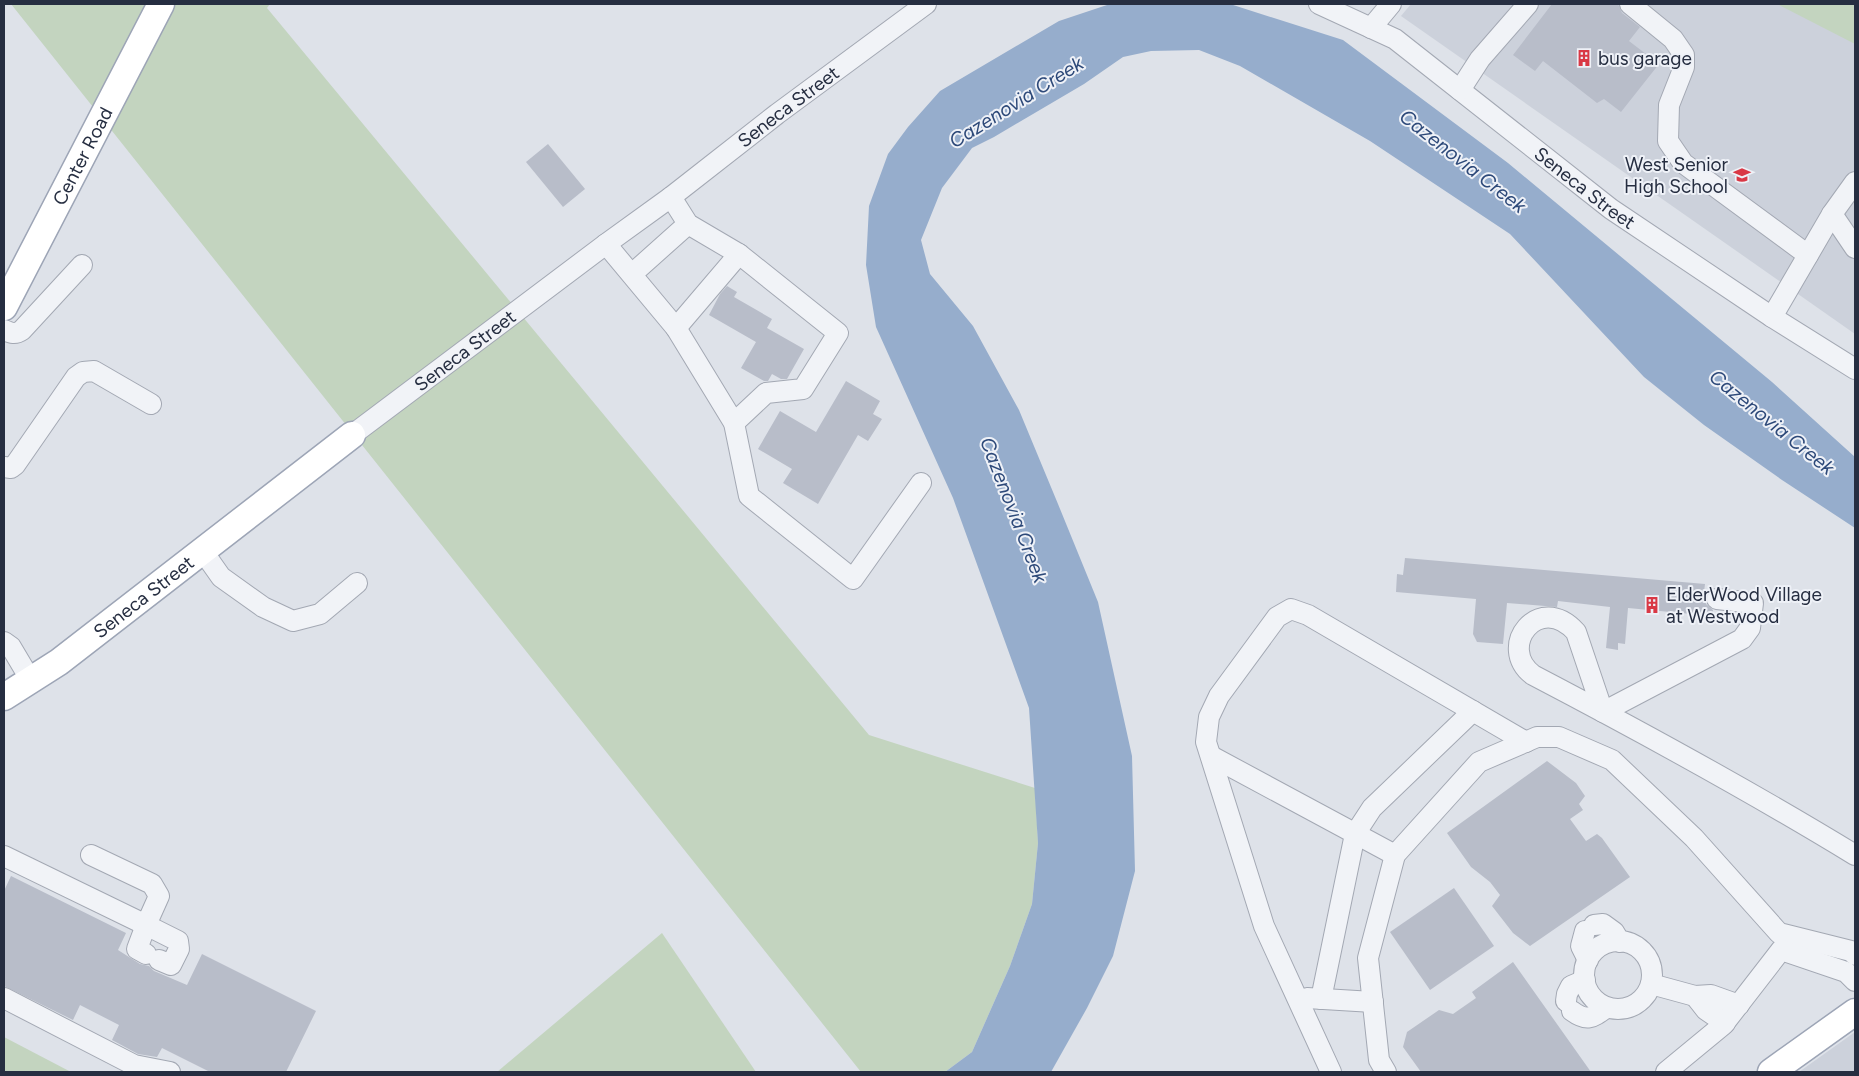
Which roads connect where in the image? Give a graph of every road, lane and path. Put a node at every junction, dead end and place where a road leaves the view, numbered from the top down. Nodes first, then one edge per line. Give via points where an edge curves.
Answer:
1 (161, 4) edge
2 (926, 4) edge
3 (1319, 4) edge
4 (1391, 4) edge
5 (1528, 4) edge
6 (1630, 4) edge
7 (1371, 28) junction
8 (1460, 90) junction
9 (1855, 182) edge
10 (671, 197) junction
11 (1832, 214) junction
12 (688, 224) junction
13 (606, 244) junction
14 (1855, 248) edge
15 (739, 254) junction
16 (1808, 255) junction
17 (82, 265) dead end
18 (632, 274) junction
19 (4, 307) edge
20 (1772, 317) junction
21 (676, 328) junction
22 (4, 330) edge
23 (1855, 369) edge
24 (151, 404) dead end
25 (734, 423) junction
26 (352, 435) joint
27 (4, 467) edge
28 (922, 482) dead end
29 (202, 550) junction
30 (357, 583) dead end
31 (1717, 599) dead end
32 (4, 642) edge
33 (30, 679) junction
34 (4, 697) edge
35 (1473, 711) junction
36 (1603, 712) junction
37 (1526, 742) junction
38 (1211, 756) junction
39 (1355, 834) junction
40 (91, 855) dead end
41 (1395, 855) junction
42 (1855, 855) edge
43 (4, 856) edge
44 (146, 925) junction
45 (1620, 942) junction
46 (1780, 942) junction
47 (1855, 954) edge
48 (1586, 970) junction
49 (1855, 981) edge
50 (1651, 984) junction
51 (1695, 996) junction
52 (4, 998) edge
53 (1296, 998) junction
54 (1321, 999) junction
55 (1372, 1002) junction
56 (1739, 1005) junction
57 (1606, 1008) junction
58 (1855, 1012) edge
59 (1725, 1023) junction
60 (170, 1072) edge
61 (1331, 1072) edge
62 (1386, 1072) edge
63 (1666, 1072) edge
64 (1771, 1072) edge

1 - 19 main road, Center Road
2 - 10 street, Seneca Street
3 - 7 street, Seneca Street
4 - 7 street
5 - 8 street via 1480,59
6 - 16 street via 1673,39 1684,55 1684,67 1669,105 1668,132 1668,141 1682,164
7 - 8 street, Seneca Street via 1394,39
8 - 20 street, Seneca Street via 1611,209
9 - 11 street
10 - 12 street
10 - 13 street, Seneca Street
11 - 14 street
11 - 16 street
12 - 15 street
12 - 18 street
13 - 18 street
13 - 26 street, Seneca Street
15 - 21 street
15 - 25 street via 838,333 803,389 766,394
16 - 20 street
17 - 22 street via 22,330 12,333
18 - 21 street
20 - 23 street, Seneca Street
21 - 25 street
24 - 27 street via 94,371 83,372 76,377 15,465
25 - 28 street via 748,496 853,579
26 - 29 main road, Seneca Street
29 - 30 street via 221,577 263,607 294,622 320,614
29 - 33 main road, Seneca Street via 58,662
31 - 36 street via 1752,603 1750,628 1742,639
32 - 33 street via 11,646
33 - 34 main road, Seneca Street
35 - 37 street
35 - 38 street via 1308,615 1291,609 1277,617 1220,696 1209,717 1206,742
35 - 39 street via 1372,808
36 - 36 street via 1576,632 1561,620 1544,618 1530,622 1523,631 1520,644 1524,668
36 - 42 street
37 - 41 street via 1479,762
37 - 46 street via 1537,737 1559,737 1612,760 1694,838
38 - 39 street
38 - 53 street via 1264,926
39 - 41 street
39 - 54 street
40 - 44 street via 152,884 159,896
41 - 55 street via 1368,958
43 - 44 street
44 - 44 street via 178,941 179,949 171,965 136,949
45 - 48 street via 1603,944 1594,951
45 - 48 street via 1614,932 1603,924 1590,928 1580,946
45 - 50 street via 1636,946 1644,953 1653,973
46 - 47 street
46 - 49 street via 1846,972
46 - 56 street
48 - 57 street via 1589,993
48 - 57 street via 1566,994 1569,1006 1581,1017 1593,1017
50 - 51 street
50 - 57 street via 1647,995 1634,1006 1617,1010
51 - 56 street via 1711,995
51 - 59 street via 1706,1010
52 - 60 street via 134,1065
53 - 54 street
53 - 61 street
54 - 55 street
55 - 62 street via 1379,1060
56 - 59 street
58 - 64 main road
59 - 63 street

